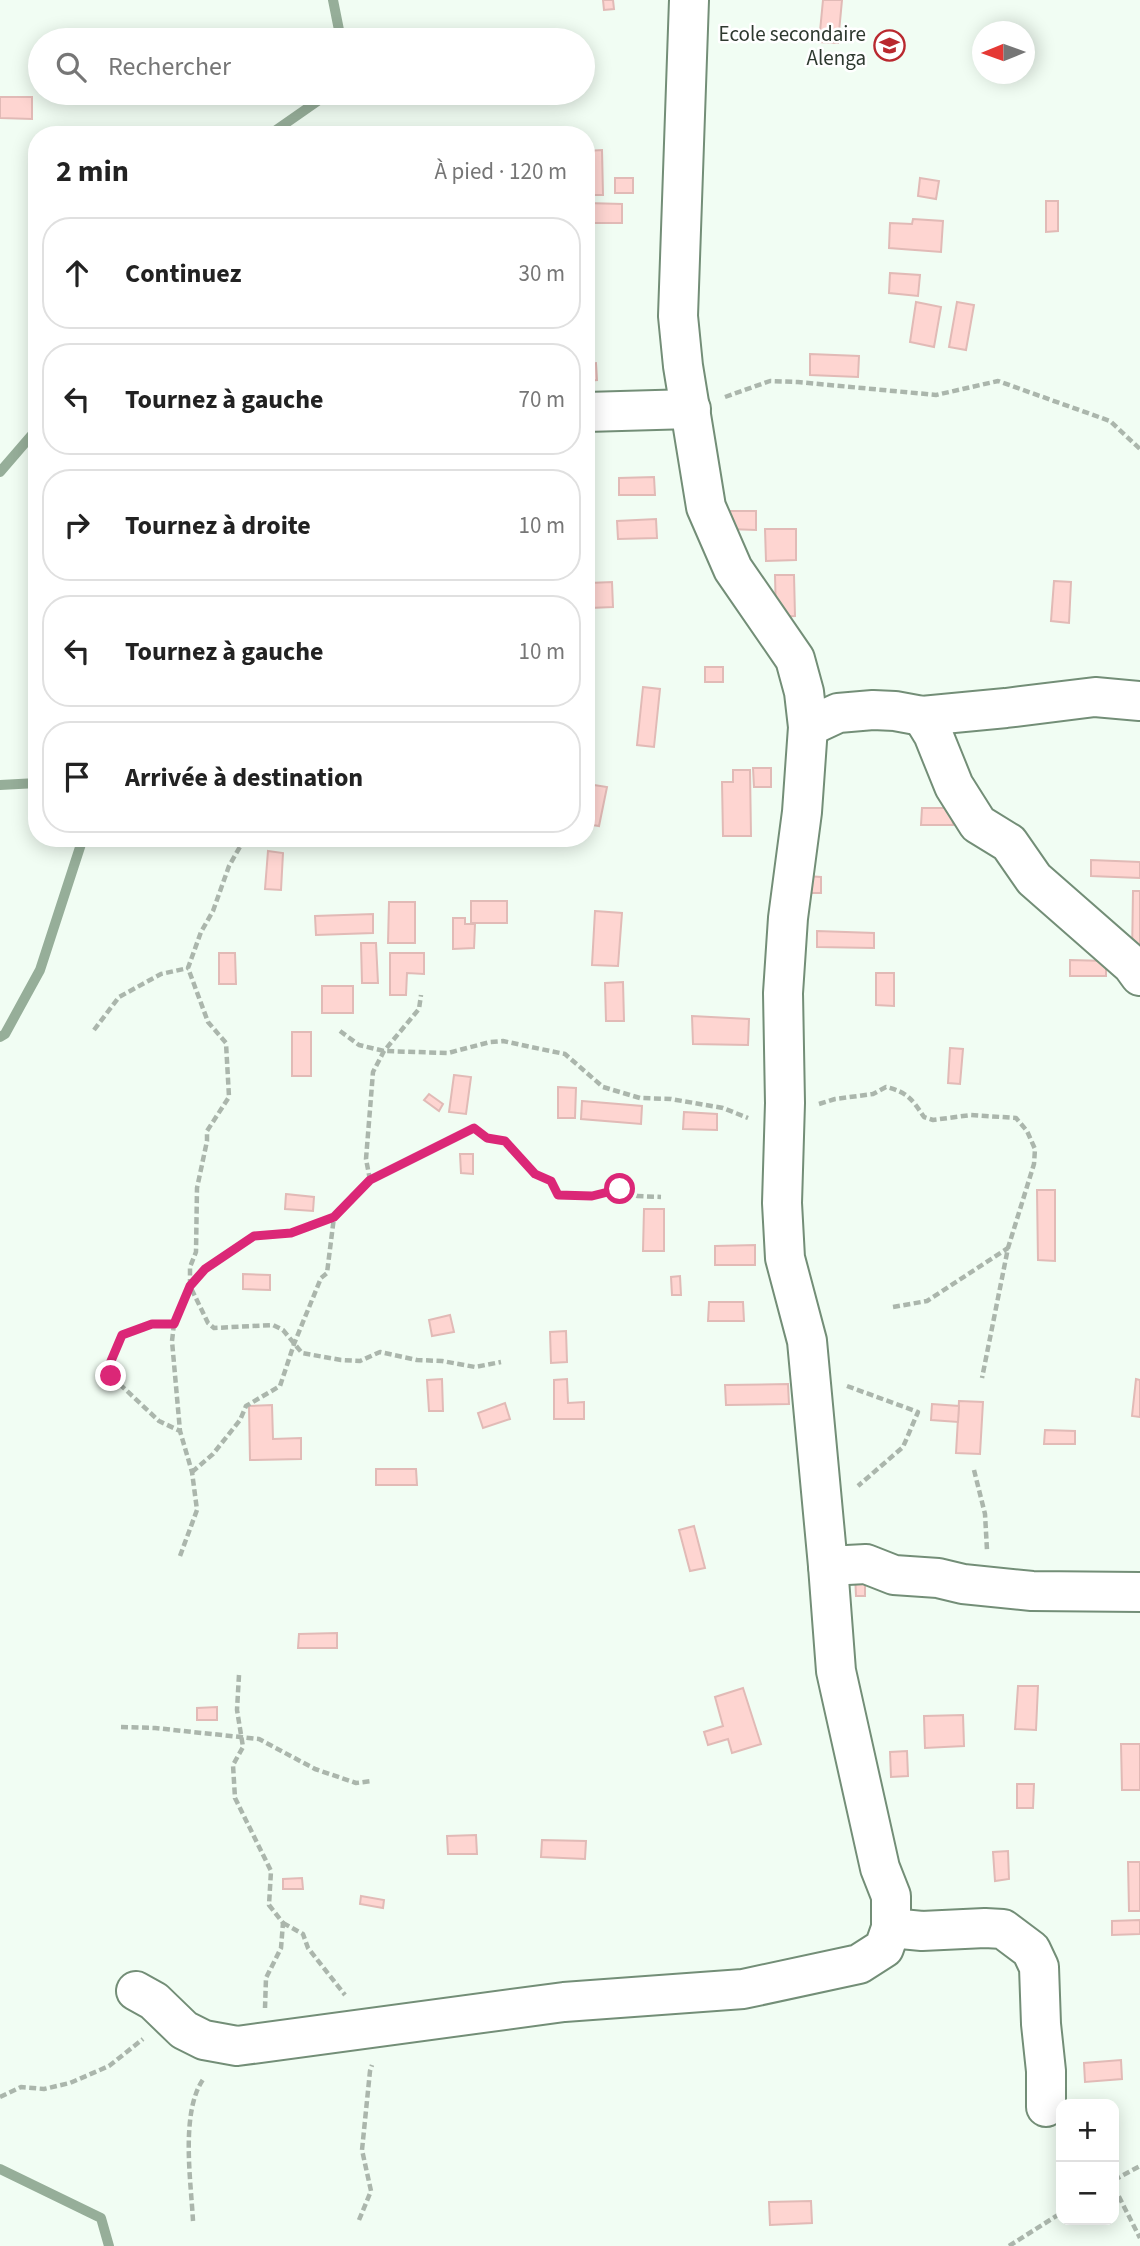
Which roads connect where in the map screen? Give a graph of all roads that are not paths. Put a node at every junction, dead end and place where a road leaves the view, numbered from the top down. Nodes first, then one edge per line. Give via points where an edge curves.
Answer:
1 (689, 0) edge
2 (691, 408) junction
3 (595, 412) edge
4 (1140, 701) edge
5 (922, 716) junction
6 (808, 727) junction
7 (1140, 976) edge
8 (828, 1566) junction
9 (1140, 1592) edge
10 (891, 1928) junction
11 (136, 1991) dead end
12 (1046, 2108) dead end

1 - 2 street via 678,316
2 - 3 street
2 - 6 street via 706,507 733,569 795,659
4 - 5 street via 1095,697
5 - 6 street via 895,711 838,713
5 - 7 street via 954,786 978,824 1009,843 1034,879
6 - 8 street via 783,993 782,1203 785,1258 807,1341
8 - 9 street via 866,1564 894,1575 1032,1591
8 - 10 street via 836,1671 880,1868 891,1896
10 - 11 street via 884,1948 859,1964 743,1989 564,2002 245,2044 204,2040 184,2030 154,2001
10 - 12 street via 1003,1929 1031,1950 1039,1967

